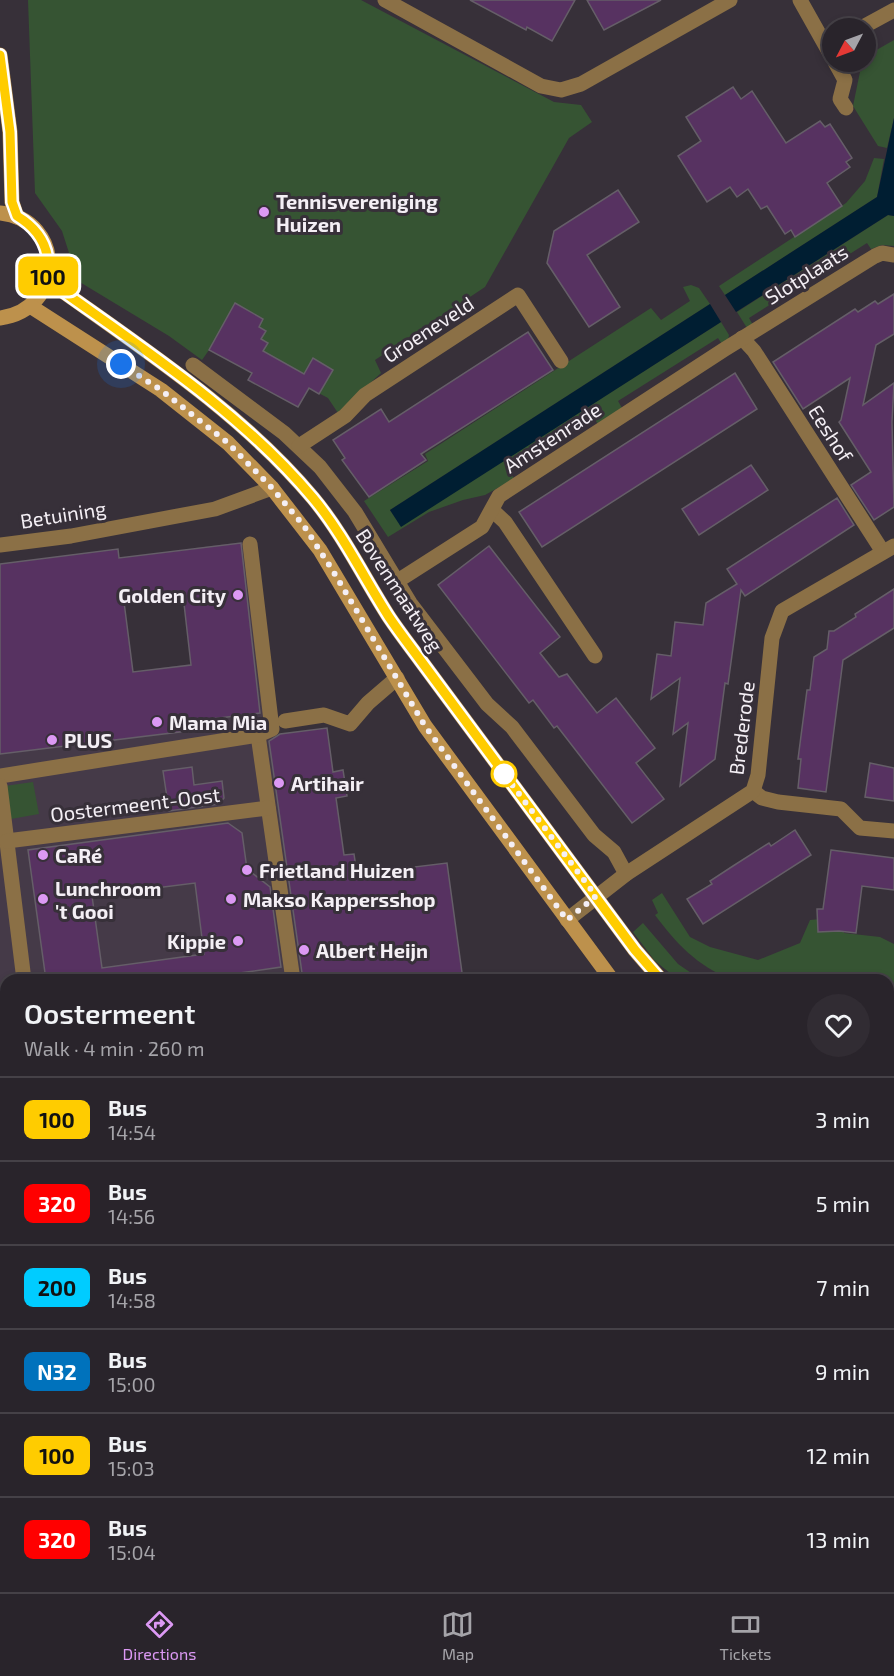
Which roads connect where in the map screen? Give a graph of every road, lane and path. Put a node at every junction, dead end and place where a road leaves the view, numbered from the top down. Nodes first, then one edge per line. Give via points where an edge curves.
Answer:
1 (385, 0) edge
2 (730, 0) edge
3 (800, 0) edge
4 (894, 10) edge
5 (876, 20) edge
6 (822, 35) edge
7 (0, 55) edge
8 (841, 72) edge
9 (846, 108) dead end
10 (0, 213) edge
11 (17, 216) junction
12 (894, 255) edge
13 (47, 280) junction
14 (30, 306) junction
15 (0, 318) edge
16 (742, 338) junction
17 (561, 361) dead end
18 (193, 365) dead end
19 (299, 446) junction
20 (272, 488) junction
21 (492, 510) junction
22 (250, 544) dead end
23 (0, 545) edge
24 (889, 549) edge
25 (396, 582) junction
26 (595, 656) dead end
27 (397, 678) junction
28 (272, 728) junction
29 (0, 776) edge
30 (0, 786) edge
31 (753, 791) junction
32 (268, 808) junction
33 (894, 831) edge
34 (7, 841) junction
35 (626, 874) junction
36 (596, 896) junction
37 (567, 920) junction
38 (23, 974) edge
39 (292, 974) edge
40 (608, 974) edge
41 (653, 974) edge

1 - 2 street via 541,86 561,90 581,84
3 - 6 street
4 - 5 street
7 - 11 street via 10,132 12,202
8 - 9 street via 845,80 840,99
10 - 11 street
11 - 13 street via 44,243 48,255
12 - 16 street, Slotplaats via 879,254
13 - 14 street
13 - 36 street, Bovenmaatweg via 207,396 298,480 331,522 390,618
14 - 15 street
14 - 20 street via 161,390 228,443
16 - 21 street, Amstenrade via 499,496
16 - 24 street, Eeshof
17 - 19 street, Groeneveld via 518,295 365,395 345,416
18 - 19 street, Bovenmaatweg
19 - 25 street, Bovenmaatweg via 355,512
20 - 23 street, Betuining via 215,509
20 - 27 street via 320,550
21 - 25 street, Amstenrade via 482,527
21 - 26 street via 505,522
22 - 28 street
24 - 31 street, Brederode via 782,611 772,638
25 - 35 street, Bovenmaatweg via 488,704 512,727 594,835 614,852
27 - 28 street via 350,724 324,716
27 - 37 street via 425,726
28 - 29 street
28 - 32 street
30 - 34 street
31 - 33 street via 778,802 841,809 860,828
31 - 35 street, Brederode
32 - 34 street, Oostermeent-Oost
32 - 39 street
34 - 38 street
35 - 36 street, Brederode
36 - 37 street, Brederode
36 - 41 street, Bovenmaatweg
37 - 40 street

